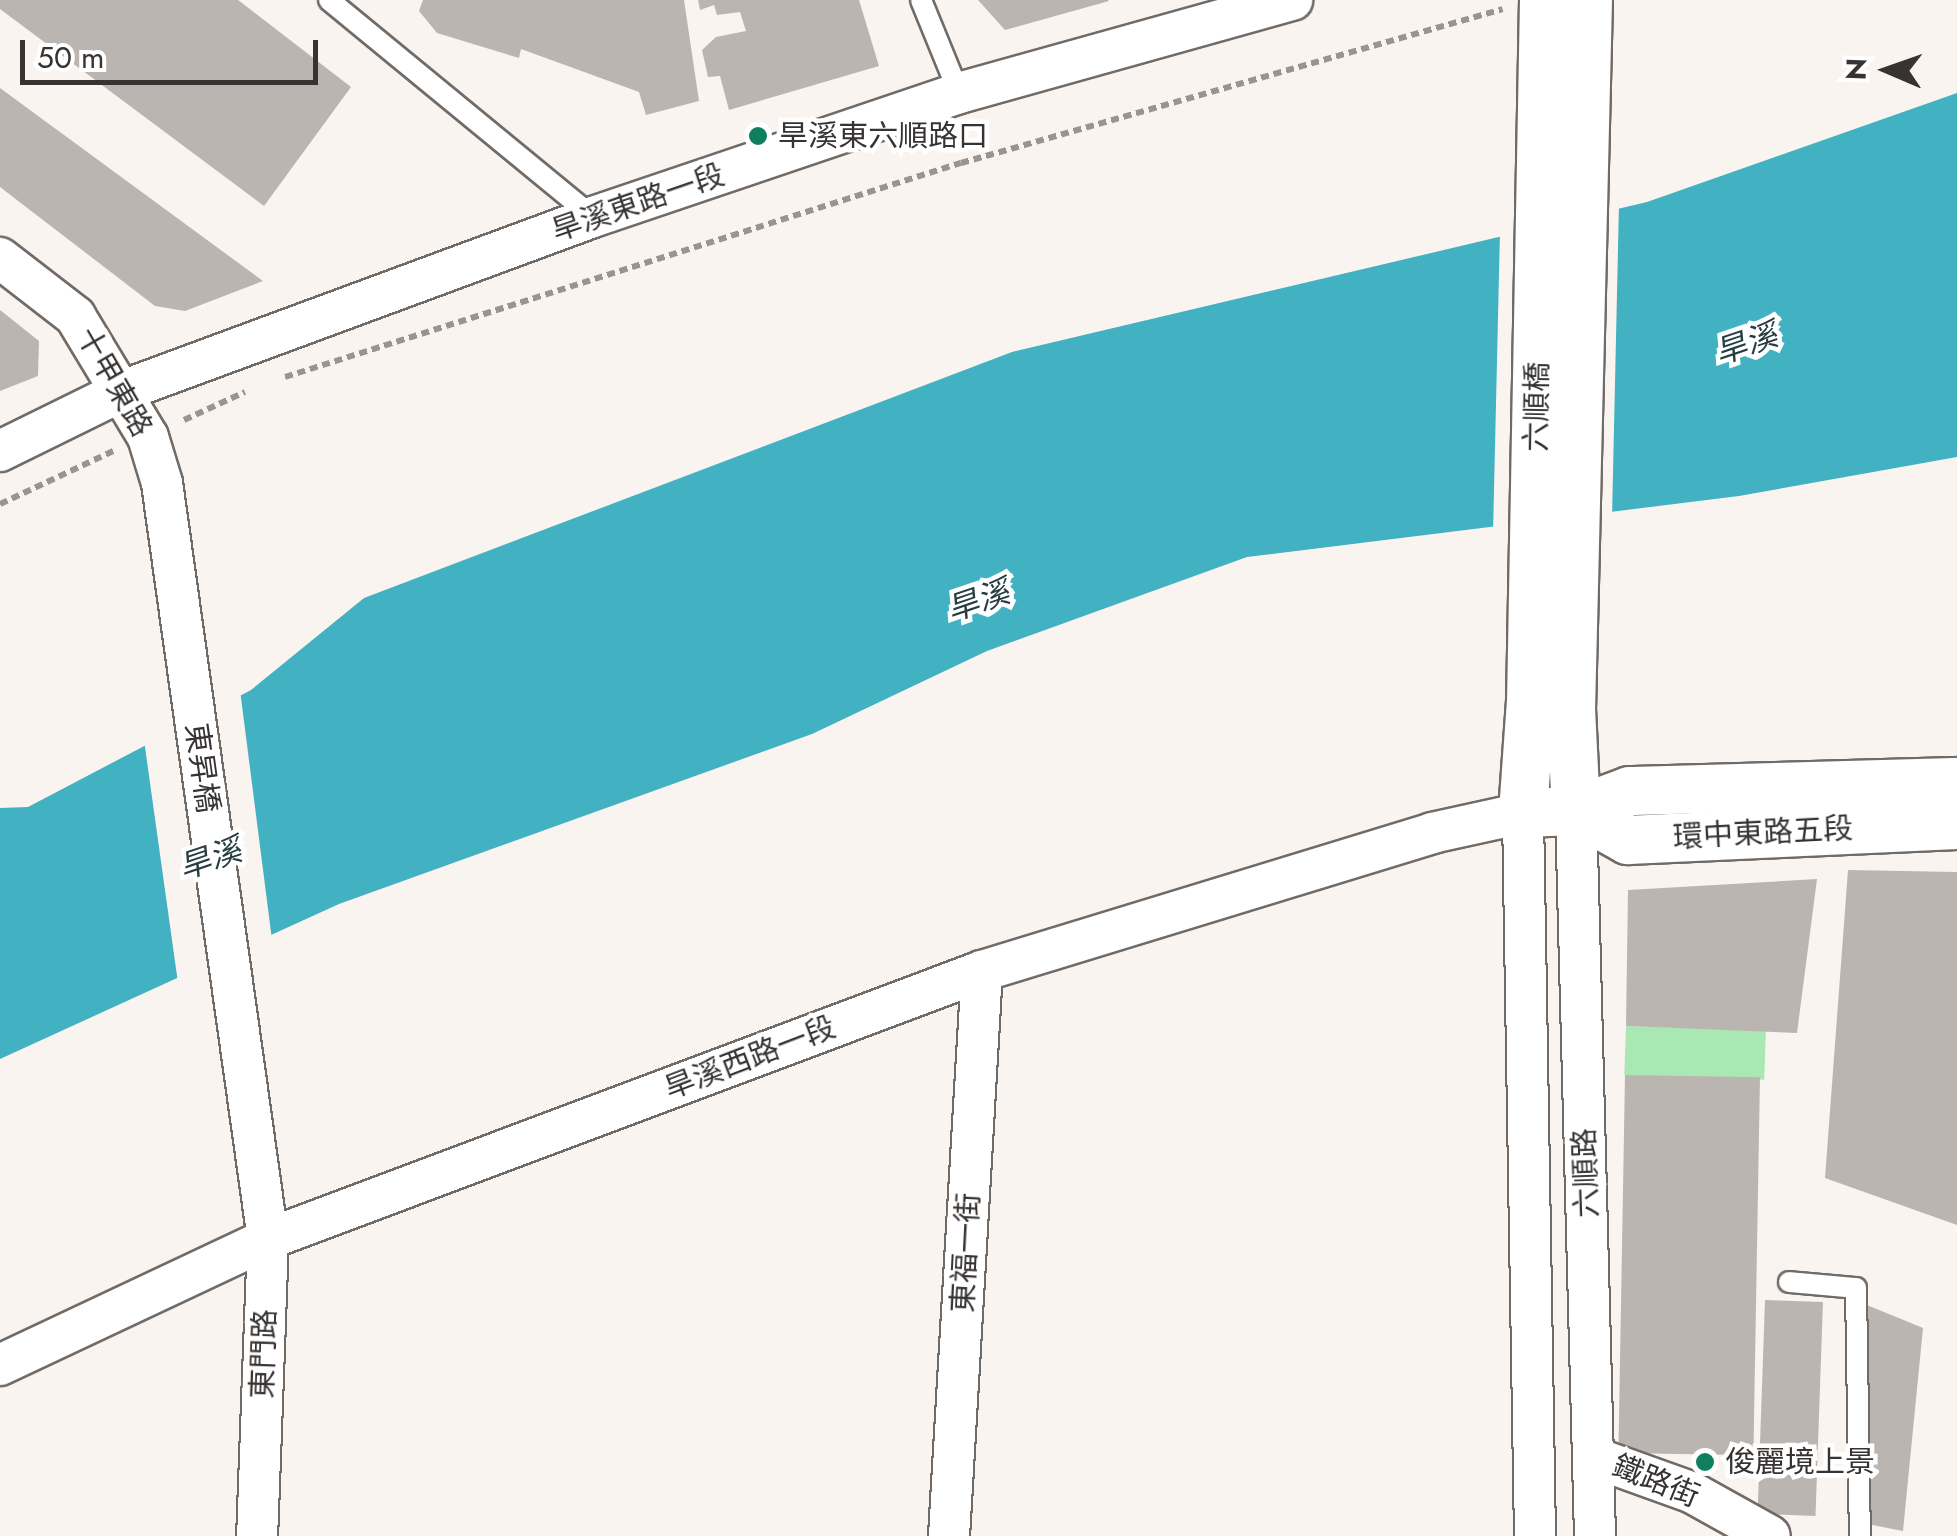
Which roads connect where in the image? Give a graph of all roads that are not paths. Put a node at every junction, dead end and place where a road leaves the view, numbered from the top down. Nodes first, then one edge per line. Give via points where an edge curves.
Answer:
1 (329, 0) edge
2 (921, 0) edge
3 (1292, 0) edge
4 (1588, 0) edge
5 (1529, 3) edge
6 (959, 93) junction
7 (592, 217) junction
8 (0, 258) edge
9 (122, 391) junction
10 (0, 451) edge
11 (162, 482) joint
12 (1957, 782) edge
13 (1576, 811) junction
14 (1524, 813) junction
15 (1957, 824) edge
16 (982, 970) junction
17 (260, 1172) joint
18 (268, 1239) junction
19 (1789, 1282) dead end
20 (0, 1365) edge
21 (1594, 1457) junction
22 (258, 1536) edge
23 (950, 1536) edge
24 (1535, 1536) edge
25 (1595, 1536) edge
26 (1770, 1536) edge
27 (1860, 1536) edge

1 - 7 lane
2 - 6 lane
3 - 6 street, 旱溪東路一段
4 - 13 street, 六順橋 via 1571,690
5 - 14 street, 六順橋
6 - 7 street, 旱溪東路一段
7 - 9 street, 旱溪東路一段
8 - 9 street, 十甲東路 via 75,316
9 - 10 street, 旱溪東路一段
9 - 11 street, 十甲東路 via 148,436
11 - 17 street, 東昇橋
12 - 13 street, 環中東路五段 via 1630,792
13 - 14 street, 環中東路五段
13 - 15 street, 環中東路五段 via 1628,840
13 - 21 street, 六順路
14 - 16 street, 旱溪西路一段 via 1432,833
14 - 24 street, 六順路
16 - 18 street, 旱溪西路一段
16 - 23 street, 東福一街
17 - 18 street, 東門路
18 - 20 street, 旱溪西路一段
18 - 22 street, 東門路
19 - 27 lane via 1856,1288
21 - 25 street, 六順路
21 - 26 street, 鐵路街 via 1691,1492

